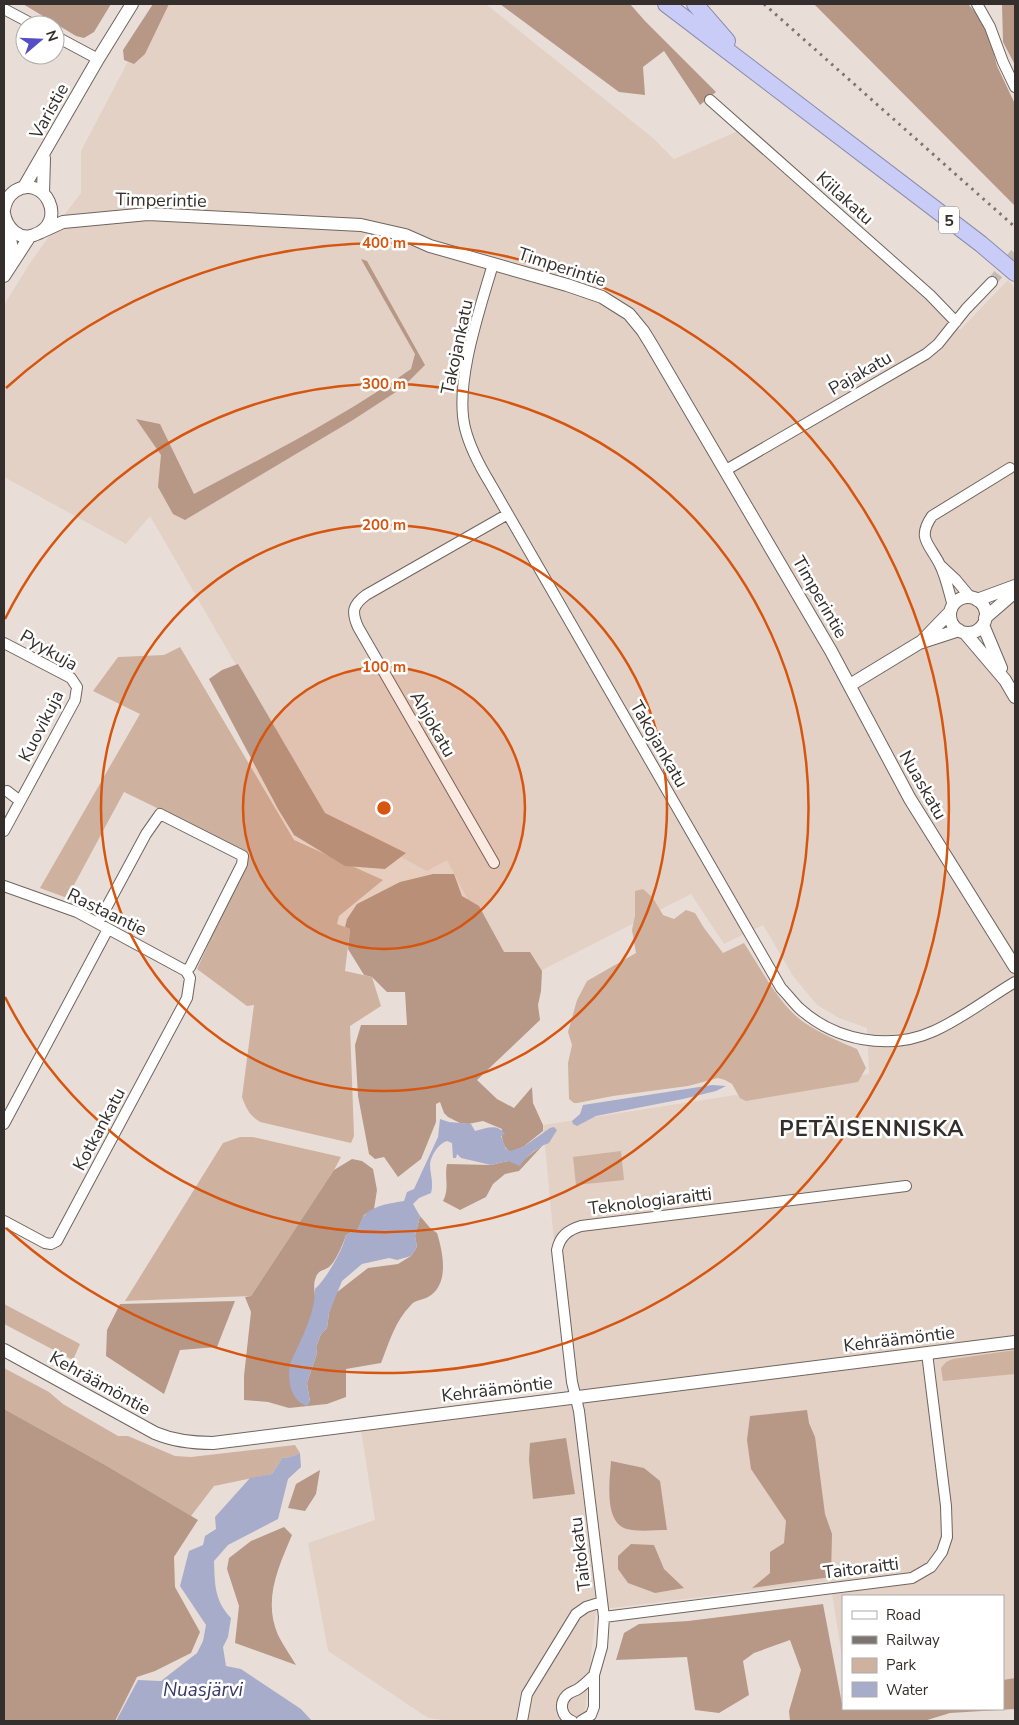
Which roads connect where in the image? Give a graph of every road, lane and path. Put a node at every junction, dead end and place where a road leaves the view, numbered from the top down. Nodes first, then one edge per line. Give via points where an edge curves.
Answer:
1 (666, 4) edge
2 (695, 4) edge
3 (977, 4) edge
4 (131, 5) edge
5 (4, 9) edge
6 (15, 15) edge
7 (65, 42) edge
8 (98, 60) junction
9 (748, 65) junction
10 (1015, 86) edge
11 (710, 100) dead end
12 (44, 155) junction
13 (24, 188) junction
14 (43, 193) junction
15 (6, 199) edge
16 (51, 206) junction
17 (5, 218) edge
18 (85, 219) junction
19 (35, 234) junction
20 (11, 264) junction
21 (493, 264) junction
22 (1015, 273) edge
23 (4, 276) edge
24 (992, 282) tunnel mouth
25 (956, 322) junction
26 (1010, 468) dead end
27 (726, 470) junction
28 (508, 514) junction
29 (940, 565) junction
30 (1015, 586) edge
31 (1015, 592) edge
32 (974, 599) junction
33 (952, 609) junction
34 (984, 621) junction
35 (962, 632) junction
36 (4, 643) edge
37 (919, 644) junction
38 (1005, 680) junction
39 (850, 685) junction
40 (77, 687) joint
41 (1015, 697) edge
42 (6, 791) dead end
43 (20, 801) junction
44 (4, 832) edge
45 (494, 863) dead end
46 (4, 886) edge
47 (98, 923) junction
48 (108, 929) junction
49 (1015, 967) edge
50 (188, 974) junction
51 (1015, 982) edge
52 (4, 1124) edge
53 (906, 1186) dead end
54 (4, 1221) edge
55 (1015, 1342) edge
56 (4, 1350) edge
57 (927, 1353) junction
58 (575, 1397) junction
59 (602, 1602) junction
60 (604, 1617) junction
61 (594, 1675) junction
62 (522, 1721) edge
63 (572, 1721) edge
64 (581, 1721) edge

1 - 9 highway, 5
2 - 9 highway
3 - 10 street
4 - 8 street, Varistie
5 - 6 street
7 - 8 street
8 - 12 street, Varistie
9 - 22 highway, 5
11 - 25 street, Kiilakatu via 930,295
12 - 13 street, Varistie
12 - 14 street
13 - 14 street
13 - 15 street
14 - 16 street
15 - 17 street
16 - 18 street, Timperintie
16 - 19 street via 50,221
17 - 19 street via 13,231 20,235
17 - 20 street via 11,244
18 - 19 street, Timperintie via 63,222
18 - 21 street, Timperintie via 148,214 361,225 405,235 430,246
19 - 20 street
20 - 23 street
21 - 27 street, Timperintie via 602,297 629,314 643,331
21 - 28 street, Takojankatu via 470,348 462,408 469,444
24 - 25 street, Pajakatu
25 - 27 street, Pajakatu via 926,354
26 - 29 street via 928,521 925,538
27 - 39 street, Timperintie
28 - 45 street, Ahjokatu via 366,594 354,606 358,627
28 - 51 street, Takojankatu via 746,928 782,988 800,1008 840,1033 867,1040 900,1041 947,1025
29 - 32 street
29 - 33 street
30 - 32 street
31 - 34 street
32 - 33 street via 961,599
32 - 34 street via 984,608
33 - 35 street via 952,623
33 - 37 street
34 - 35 street via 975,632
34 - 38 street
35 - 37 street
35 - 38 street
36 - 40 street, Pyykuja via 70,678
37 - 39 street
38 - 41 street
39 - 49 street, Nuaskatu via 910,799
40 - 43 street, Kuovikuja via 75,700
42 - 43 street
43 - 44 street, Kuovikuja
46 - 47 street, Rastaantie via 77,912
47 - 48 street, Rastaantie
47 - 50 street via 160,814 243,856
48 - 50 street, Rastaantie
48 - 52 street
50 - 54 street, Kotkankatu via 187,998 57,1241 52,1244 45,1242
53 - 58 street, Teknologiaraitti via 581,1226 570,1230 563,1235 557,1250
55 - 57 street, Kehräämöntie
56 - 58 street, Kehräämöntie via 155,1433 188,1442 212,1443
57 - 58 street, Kehräämöntie
57 - 60 street, Taitoraitti via 947,1537 942,1552 931,1567 912,1578
58 - 59 street, Taitokatu
59 - 60 street, Taitokatu
59 - 62 street via 586,1606 576,1614 527,1694
60 - 61 street, Taitokatu via 602,1647
61 - 63 street via 567,1695 563,1702 562,1711 566,1719
61 - 64 street, Taitokatu via 594,1707 591,1716

